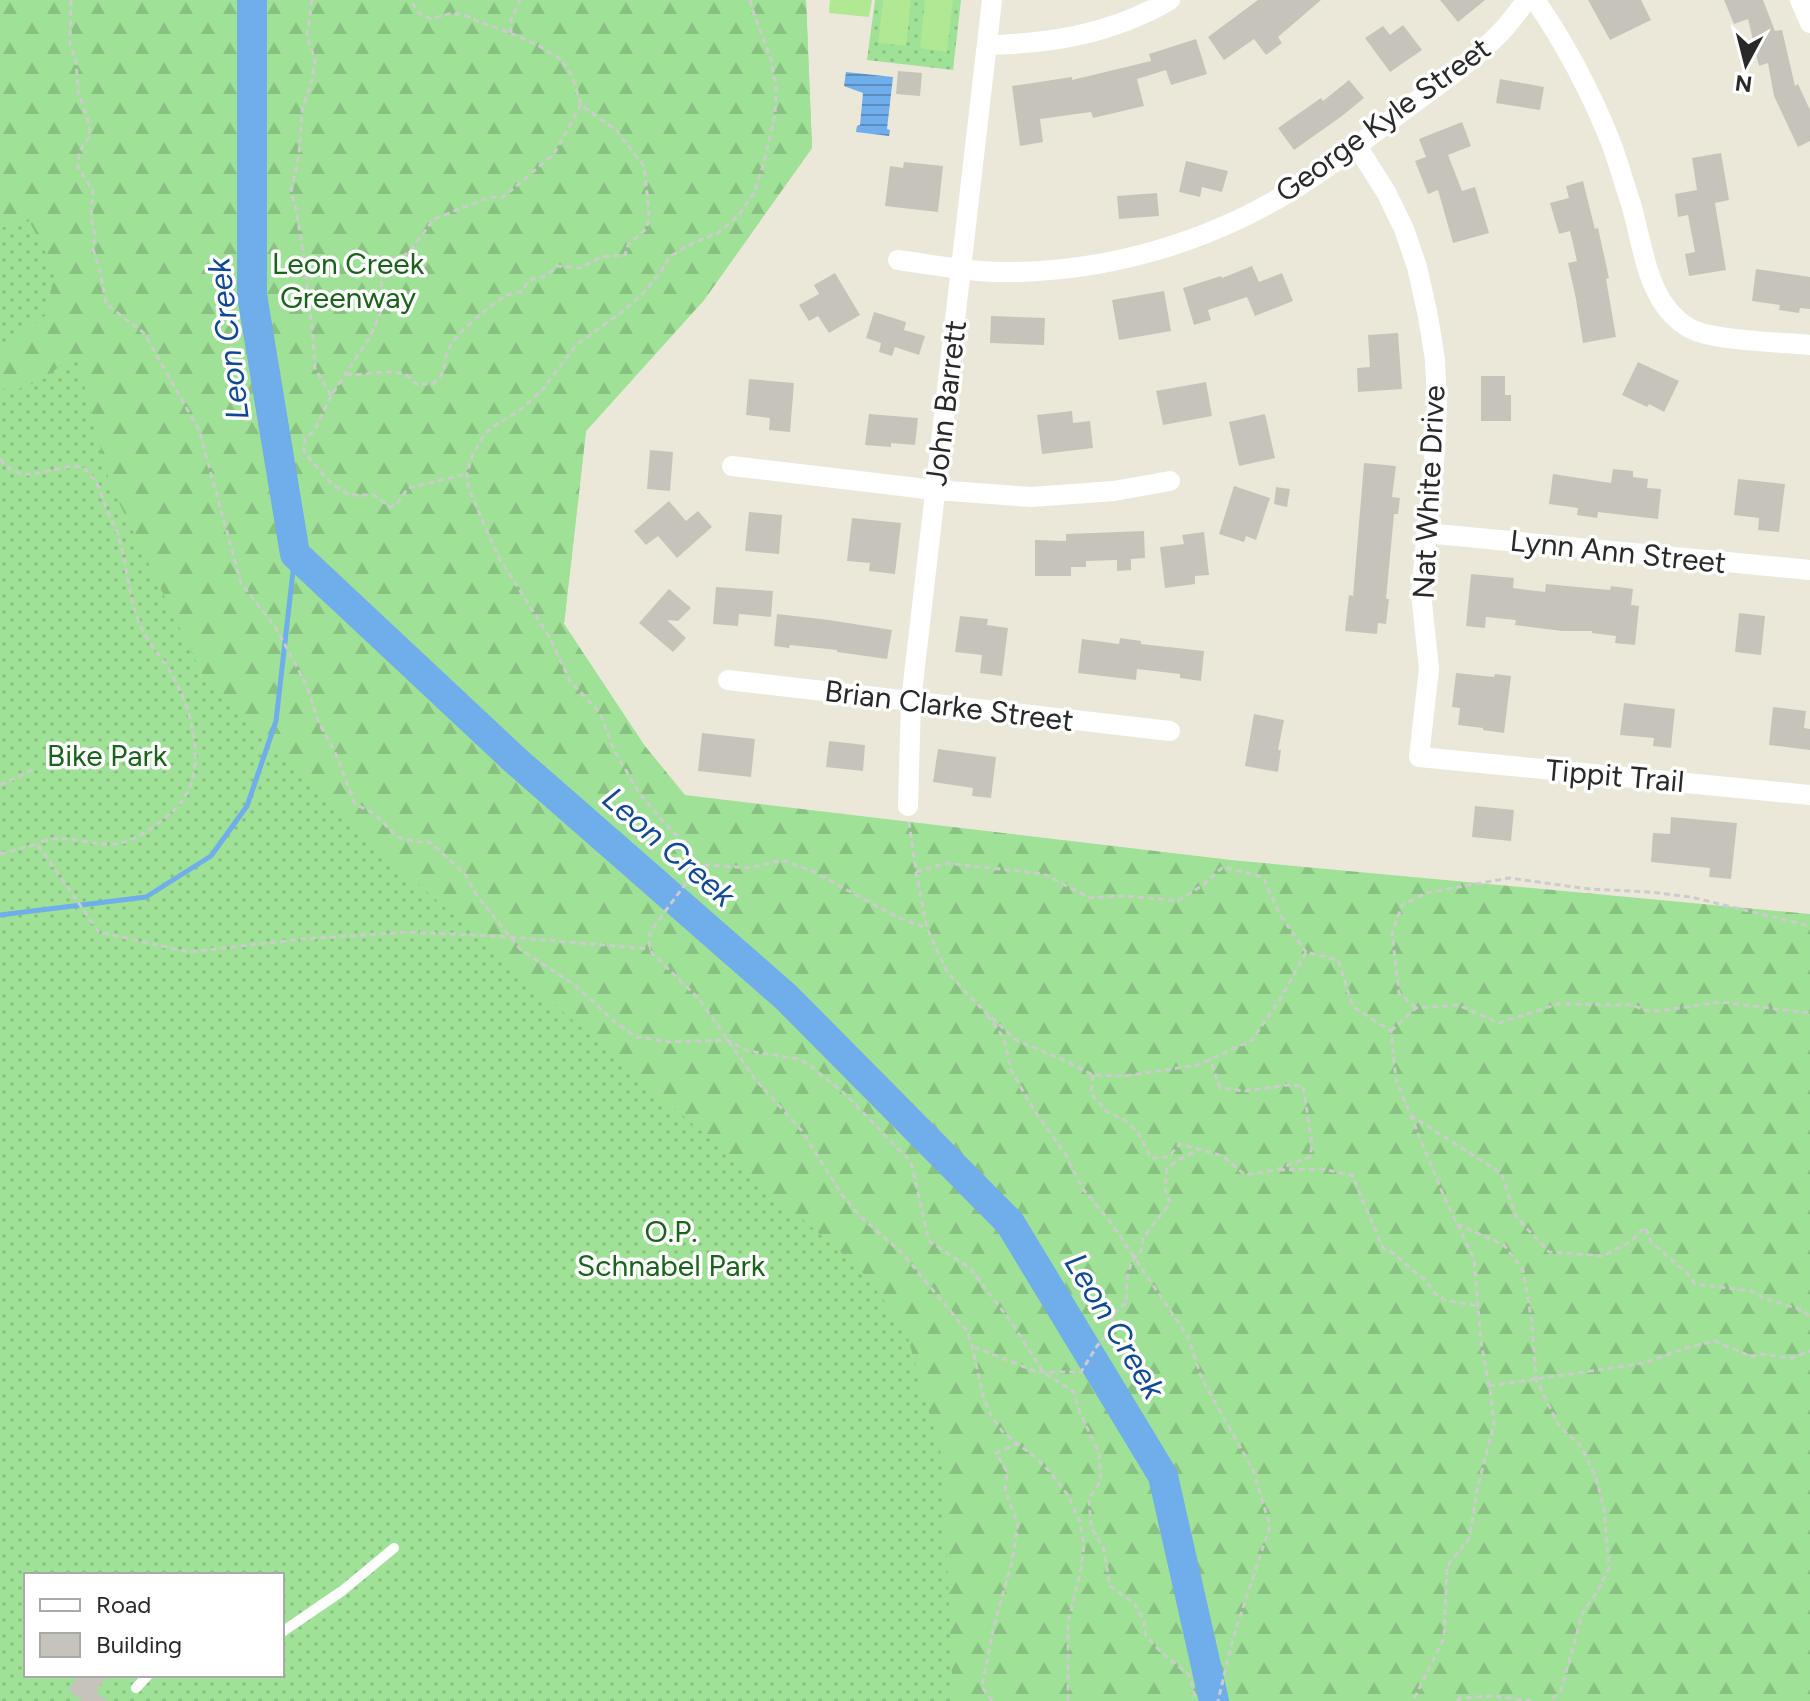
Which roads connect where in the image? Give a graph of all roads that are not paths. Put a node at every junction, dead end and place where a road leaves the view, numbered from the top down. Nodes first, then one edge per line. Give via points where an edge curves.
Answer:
1 (992, 0) edge
2 (1170, 0) edge
3 (1527, 0) edge
4 (1535, 0) edge
5 (1800, 0) edge
6 (1810, 23) edge
7 (987, 45) junction
8 (1357, 146) junction
9 (898, 260) dead end
10 (962, 269) junction
11 (1810, 345) edge
12 (732, 466) dead end
13 (1170, 481) dead end
14 (935, 490) junction
15 (1426, 533) junction
16 (1810, 570) edge
17 (728, 680) dead end
18 (911, 701) junction
19 (1170, 731) dead end
20 (1419, 757) joint
21 (1810, 795) edge
22 (908, 806) road end
23 (394, 1548) dead end
24 (284, 1631) edge
25 (146, 1677) edge
26 (136, 1688) dead end

1 - 7 street, John Barrett
2 - 7 street via 1091,33
3 - 8 street, George Kyle Street via 1479,53
4 - 11 street via 1585,85 1610,141 1649,278 1668,311 1693,330 1712,335
5 - 6 street
7 - 10 street, John Barrett
8 - 10 street, George Kyle Street via 1285,195 1180,243 1065,269
8 - 15 street, Nat White Drive via 1404,229 1428,316 1437,405
9 - 10 street, George Kyle Street
10 - 14 street, John Barrett
12 - 14 street
13 - 14 street via 1031,497
14 - 18 street, John Barrett
15 - 16 street, Lynn Ann Street
15 - 20 street, Nat White Drive via 1421,593 1429,669
17 - 18 street, Brian Clarke Street
18 - 19 street, Brian Clarke Street
18 - 22 street, John Barrett
20 - 21 street, Tippit Trail
23 - 24 lane
25 - 26 lane

